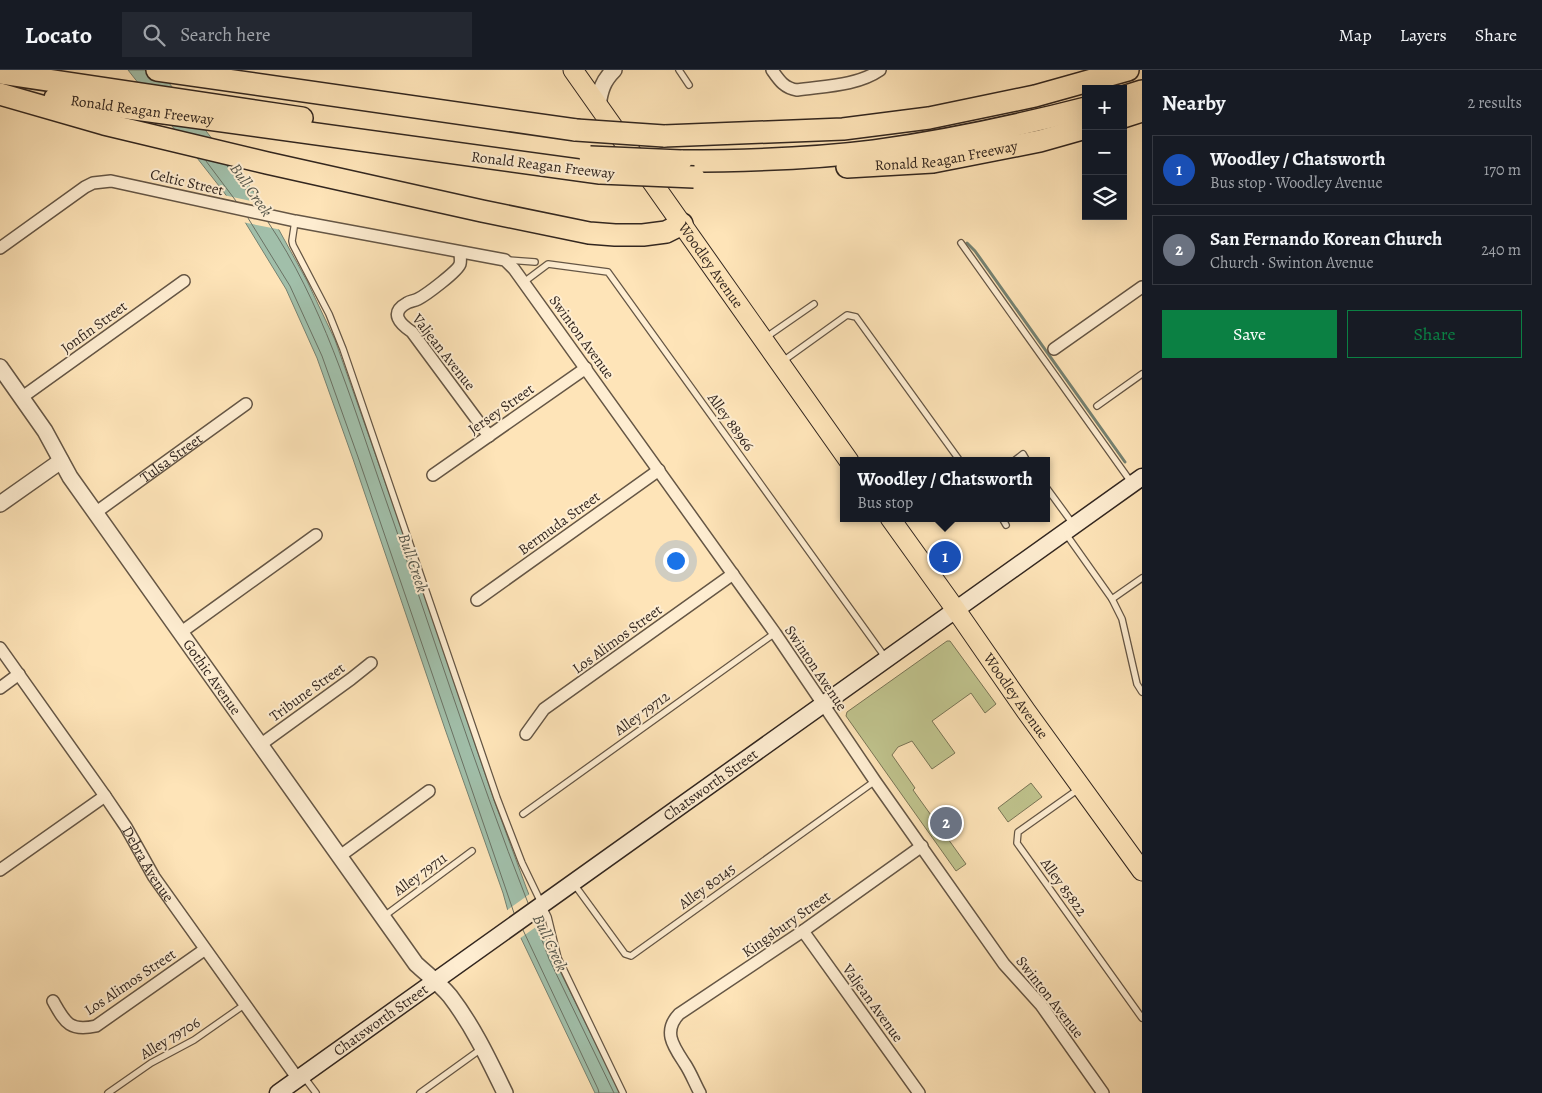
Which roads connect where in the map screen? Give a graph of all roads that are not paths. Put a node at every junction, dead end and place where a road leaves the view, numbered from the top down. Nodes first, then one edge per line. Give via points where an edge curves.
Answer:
1 (157, 70) edge
2 (573, 70) edge
3 (614, 70) edge
4 (679, 70) edge
5 (772, 70) edge
6 (880, 70) edge
7 (1128, 70) edge
8 (0, 73) edge
9 (689, 85) dead end
10 (1142, 91) edge
11 (0, 92) edge
12 (89, 95) junction
13 (1127, 96) edge
14 (598, 106) junction
15 (1082, 109) edge
16 (1142, 111) edge
17 (1127, 116) edge
18 (1082, 129) edge
19 (688, 169) junction
20 (295, 222) junction
21 (682, 224) junction
22 (962, 243) dead end
23 (0, 248) edge
24 (460, 252) junction
25 (504, 260) junction
26 (535, 262) dead end
27 (184, 281) dead end
28 (524, 282) junction
29 (1142, 287) edge
30 (814, 304) dead end
31 (763, 339) junction
32 (1054, 350) dead end
33 (780, 363) junction
34 (0, 367) edge
35 (586, 368) junction
36 (1142, 374) edge
37 (21, 398) junction
38 (246, 404) dead end
39 (1097, 406) dead end
40 (489, 436) junction
41 (846, 457) edge
42 (957, 457) edge
43 (61, 461) junction
44 (659, 470) junction
45 (433, 475) dead end
46 (1137, 481) edge
47 (1050, 494) edge
48 (0, 504) edge
49 (95, 513) junction
50 (893, 522) edge
51 (1004, 522) edge
52 (1006, 525) dead end
53 (1069, 529) junction
54 (316, 535) dead end
55 (733, 574) junction
56 (1142, 578) edge
57 (1112, 599) junction
58 (477, 600) dead end
59 (956, 610) junction
60 (180, 633) junction
61 (775, 633) junction
62 (0, 648) edge
63 (887, 659) junction
64 (371, 663) dead end
65 (19, 674) junction
66 (0, 688) edge
67 (1142, 692) edge
68 (824, 704) junction
69 (526, 734) dead end
70 (260, 745) junction
71 (875, 781) junction
72 (1081, 787) junction
73 (430, 790) dead end
74 (105, 796) junction
75 (523, 814) dead end
76 (922, 846) junction
77 (472, 851) dead end
78 (340, 856) junction
79 (0, 870) edge
80 (1142, 871) edge
81 (573, 882) junction
82 (540, 906) junction
83 (383, 917) junction
84 (803, 931) junction
85 (204, 950) junction
86 (435, 981) junction
87 (53, 1001) dead end
88 (244, 1005) junction
89 (1142, 1018) edge
90 (483, 1048) junction
91 (300, 1077) junction
92 (108, 1093) edge
93 (278, 1093) edge
94 (316, 1093) edge
95 (420, 1093) edge
96 (505, 1093) edge
97 (623, 1093) edge
98 (700, 1093) edge
99 (919, 1093) edge
100 (1103, 1093) edge

1 - 7 highway, bridge via 576,130 664,136 843,129 929,118 1035,96
2 - 14 main road, Woodley Avenue
3 - 14 street via 602,86
4 - 9 lane
5 - 6 street via 782,84 797,90 860,81
8 - 12 highway
10 - 13 highway
11 - 12 highway, Ronald Reagan Freeway
11 - 21 highway via 104,124 589,233 643,235 666,232
12 - 19 highway, Ronald Reagan Freeway, bridge via 595,165
14 - 21 main road, Woodley Avenue
15 - 19 highway via 1014,126 873,151
16 - 17 highway
18 - 19 highway, Ronald Reagan Freeway via 1040,141 932,162
20 - 23 street, Celtic Street via 119,182 100,181 75,193
20 - 24 street, Celtic Street
20 - 82 lane via 293,245 329,314 343,350 497,798
21 - 31 main road, Woodley Avenue
22 - 46 lane
24 - 25 street, Celtic Street
24 - 40 street, Valjean Avenue via 460,264 454,272 397,312 400,322 412,332
25 - 26 lane
25 - 28 street, Swinton Avenue
27 - 37 street, Jonfin Street
28 - 35 street, Swinton Avenue
28 - 63 lane, Alley 88966 via 548,264 608,272
29 - 32 street
30 - 31 lane
31 - 33 main road, Woodley Avenue
33 - 41 main road, Woodley Avenue
33 - 42 lane via 847,315 856,317
34 - 37 street, Gothic Avenue
35 - 40 street, Jersey Street
35 - 44 street, Swinton Avenue
36 - 39 lane
37 - 43 street, Gothic Avenue via 45,431
38 - 49 street, Tulsa Street
40 - 45 street, Jersey Street
43 - 48 street
43 - 49 street, Gothic Avenue
44 - 55 street, Swinton Avenue
44 - 58 street, Bermuda Street
46 - 53 main road, Chatsworth Street
47 - 53 lane
49 - 60 street, Gothic Avenue
50 - 59 main road, Woodley Avenue
51 - 52 lane
53 - 57 lane
53 - 59 main road, Chatsworth Street
54 - 60 street
55 - 61 street, Swinton Avenue
55 - 69 street, Los Alimos Street via 544,710
56 - 57 lane
57 - 67 lane via 1122,618
59 - 63 main road, Chatsworth Street
59 - 72 main road, Woodley Avenue
60 - 70 street, Gothic Avenue
61 - 68 street, Swinton Avenue
61 - 75 lane, Alley 79712
62 - 65 street, Debra Avenue
63 - 68 main road, Chatsworth Street
64 - 70 street, Tribune Street
65 - 66 street
65 - 74 street, Debra Avenue
68 - 71 street, Swinton Avenue
68 - 81 main road, Chatsworth Street
70 - 78 street, Gothic Avenue
71 - 76 street, Swinton Avenue
71 - 81 lane, Alley 80145 via 631,956 625,954
72 - 80 main road, Woodley Avenue
72 - 89 lane, Alley 85822 via 1018,832 1017,843
73 - 78 street
74 - 79 street
74 - 85 street, Debra Avenue via 154,877
76 - 84 street, Kingsbury Street
76 - 100 street, Swinton Avenue via 1004,964 1041,1006
77 - 83 lane, Alley 79711
78 - 83 street, Gothic Avenue
81 - 82 main road, Chatsworth Street
82 - 86 main road, Chatsworth Street
82 - 97 lane via 548,917 558,958
83 - 86 street, Gothic Avenue via 416,964
84 - 98 street, Kingsbury Street via 674,1020 671,1029 674,1048
84 - 99 street, Valjean Avenue
85 - 87 street, Los Alimos Street via 96,1026 74,1028 64,1020
85 - 88 street, Debra Avenue
86 - 90 street via 452,1000
86 - 91 main road, Chatsworth Street
88 - 91 street, Debra Avenue
88 - 92 lane, Alley 79706
90 - 95 lane
90 - 96 street
91 - 93 main road, Chatsworth Street
91 - 94 lane

